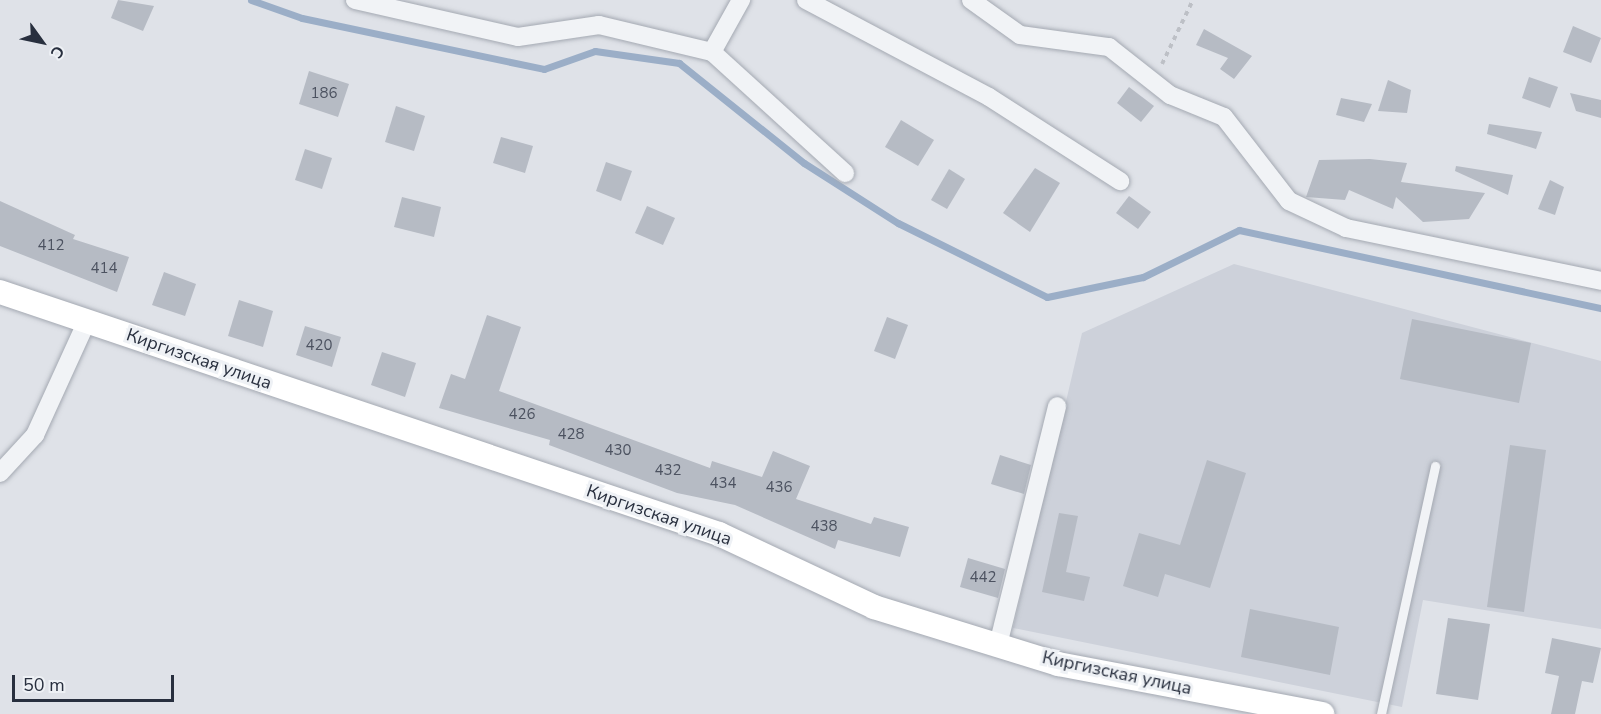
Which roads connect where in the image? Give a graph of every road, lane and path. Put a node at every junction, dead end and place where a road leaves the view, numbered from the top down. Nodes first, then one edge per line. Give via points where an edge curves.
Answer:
1 (355, 0) edge
2 (741, 0) edge
3 (806, 0) edge
4 (971, 0) edge
5 (1193, 0) edge
6 (712, 52) junction
7 (1153, 81) junction
8 (845, 173) dead end
9 (1120, 181) dead end
10 (1601, 281) edge
11 (0, 292) edge
12 (87, 321) junction
13 (1057, 406) dead end
14 (1435, 466) dead end
15 (0, 473) edge
16 (998, 645) junction
17 (1322, 714) edge
18 (1381, 714) edge

1 - 6 street via 518,37 599,25
2 - 6 street
3 - 9 street via 989,97
4 - 7 street via 1020,35 1109,47
5 - 7 path
6 - 8 street
7 - 10 street via 1170,95 1224,117 1289,201 1346,228
11 - 12 main road, Киргизская улица
12 - 15 street via 35,435
12 - 16 main road, Киргизская улица via 719,534 874,607
13 - 16 street
14 - 18 lane
16 - 17 main road, Киргизская улица via 1058,664

